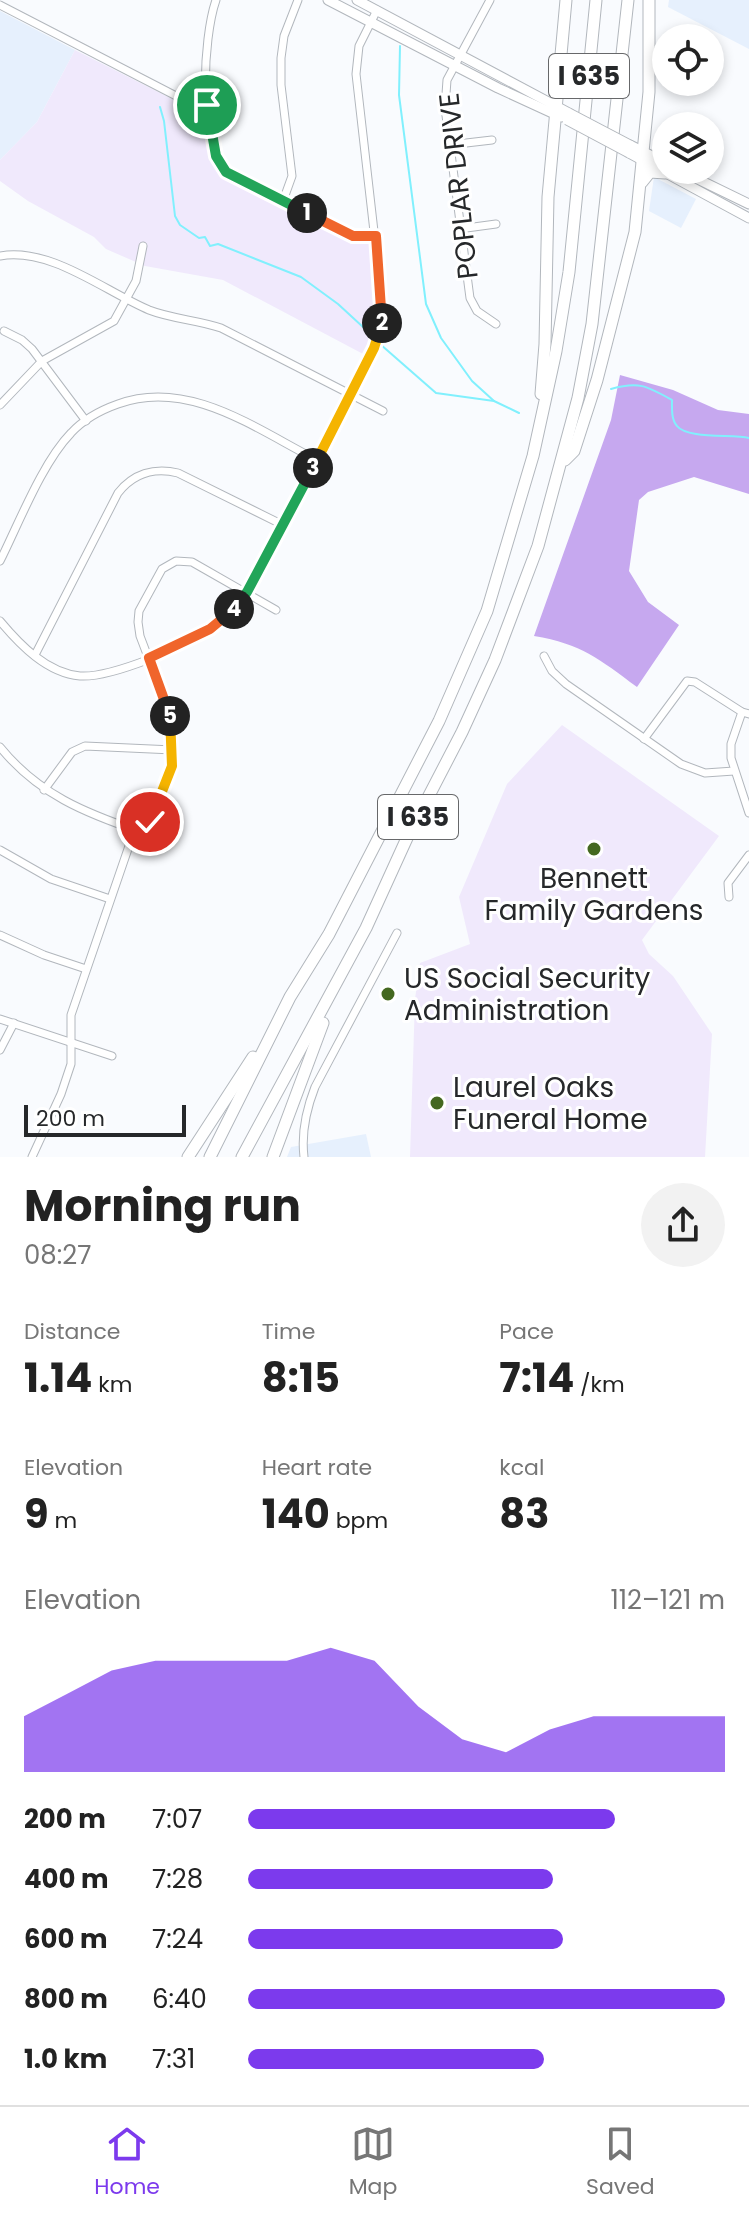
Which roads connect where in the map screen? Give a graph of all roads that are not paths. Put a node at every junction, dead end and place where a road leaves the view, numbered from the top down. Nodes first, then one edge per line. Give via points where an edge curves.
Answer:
1 (216, 0) edge
2 (298, 0) edge
3 (328, 0) edge
4 (357, 0) edge
5 (490, 0) edge
6 (566, 0) edge
7 (596, 0) edge
8 (628, 0) edge
9 (649, 0) edge
10 (0, 5) edge
11 (377, 10) junction
12 (371, 22) junction
13 (460, 53) junction
14 (453, 65) junction
15 (206, 100) junction
16 (555, 110) junction
17 (492, 140) dead end
18 (449, 145) junction
19 (644, 157) junction
20 (652, 161) edge
21 (652, 172) edge
22 (642, 183) junction
23 (694, 184) edge
24 (699, 184) edge
25 (731, 195) junction
26 (283, 201) junction
27 (749, 204) edge
28 (726, 206) junction
29 (749, 218) edge
30 (496, 224) dead end
31 (459, 229) junction
32 (376, 236) junction
33 (143, 246) dead end
34 (0, 256) edge
35 (127, 300) junction
36 (496, 324) dead end
37 (4, 331) dead end
38 (42, 361) junction
39 (351, 394) junction
40 (0, 405) edge
41 (383, 411) dead end
42 (86, 421) junction
43 (317, 460) junction
44 (562, 463) junction
45 (516, 512) junction
46 (283, 525) junction
47 (0, 561) edge
48 (247, 592) junction
49 (276, 610) dead end
50 (0, 621) edge
51 (35, 655) junction
52 (544, 656) dead end
53 (149, 658) junction
54 (745, 713) edge
55 (644, 739) junction
56 (0, 747) edge
57 (173, 750) junction
58 (734, 771) junction
59 (44, 790) junction
60 (749, 813) edge
61 (141, 832) junction
62 (0, 850) edge
63 (749, 855) edge
64 (729, 897) dead end
65 (110, 899) junction
66 (366, 928) junction
67 (397, 933) dead end
68 (0, 935) edge
69 (86, 969) junction
70 (290, 997) junction
71 (0, 1019) edge
72 (14, 1023) junction
73 (71, 1042) junction
74 (0, 1050) edge
75 (112, 1056) dead end
76 (32, 1157) edge
77 (188, 1157) edge
78 (210, 1157) edge
79 (242, 1157) edge
80 (273, 1157) edge
81 (304, 1157) edge

1 - 15 street via 205,53
2 - 26 street via 281,58 292,176
3 - 12 main road
4 - 11 main road
5 - 13 street, POPLAR DRIVE
6 - 16 highway
7 - 45 highway, I 635 via 563,312
8 - 44 highway, I 635 via 596,297
9 - 19 highway
10 - 15 street via 180,98
11 - 12 street
11 - 13 main road
12 - 14 main road
12 - 32 street via 359,46 356,74
13 - 14 street, POPLAR DRIVE
13 - 16 main road
14 - 16 main road
14 - 18 street, POPLAR DRIVE via 445,90
15 - 26 street via 220,165
16 - 19 main road, bridge
16 - 45 highway via 544,367
17 - 18 street
18 - 31 street, POPLAR DRIVE
19 - 20 main road
19 - 22 highway
21 - 22 highway
22 - 44 highway via 631,255 605,355 574,451
23 - 28 main road
24 - 25 main road
25 - 27 main road
25 - 28 main road
26 - 32 street via 353,236
28 - 29 main road
30 - 31 street
31 - 36 street, POPLAR DRIVE via 470,298 477,311
32 - 39 street via 381,332
33 - 35 street
34 - 35 street via 34,255
35 - 38 street via 114,321
35 - 39 street via 221,328
37 - 38 street via 22,340
38 - 40 street
38 - 42 street
39 - 41 street
39 - 43 street
42 - 43 street via 127,401 168,396 200,402
42 - 47 street via 52,458
43 - 46 street
44 - 66 highway, I 635 via 495,660
45 - 70 highway, I 635 via 487,611 457,683 329,934
46 - 48 street
46 - 51 street via 178,473 141,474 118,493
48 - 49 street
48 - 53 street via 210,629
48 - 53 street via 192,562 176,561 162,569 139,611 140,636
50 - 51 street
51 - 53 street via 79,676
52 - 55 street via 566,684
53 - 57 street via 170,715
54 - 55 street via 687,681
54 - 58 street via 731,744
55 - 58 street via 691,769
56 - 59 street
57 - 59 street via 85,746 72,752
57 - 61 street via 159,802
58 - 60 street
59 - 61 street
61 - 65 street via 129,846
62 - 65 street via 51,879
63 - 64 street via 728,883
65 - 69 street
66 - 79 highway, I 635
66 - 80 highway via 319,1032
67 - 81 street via 315,1087 304,1128
68 - 69 street
69 - 73 street via 71,1015
70 - 77 highway
70 - 78 highway, I 635
71 - 72 street
72 - 73 street
72 - 74 street
73 - 75 street
73 - 76 street via 73,1055 61,1094

